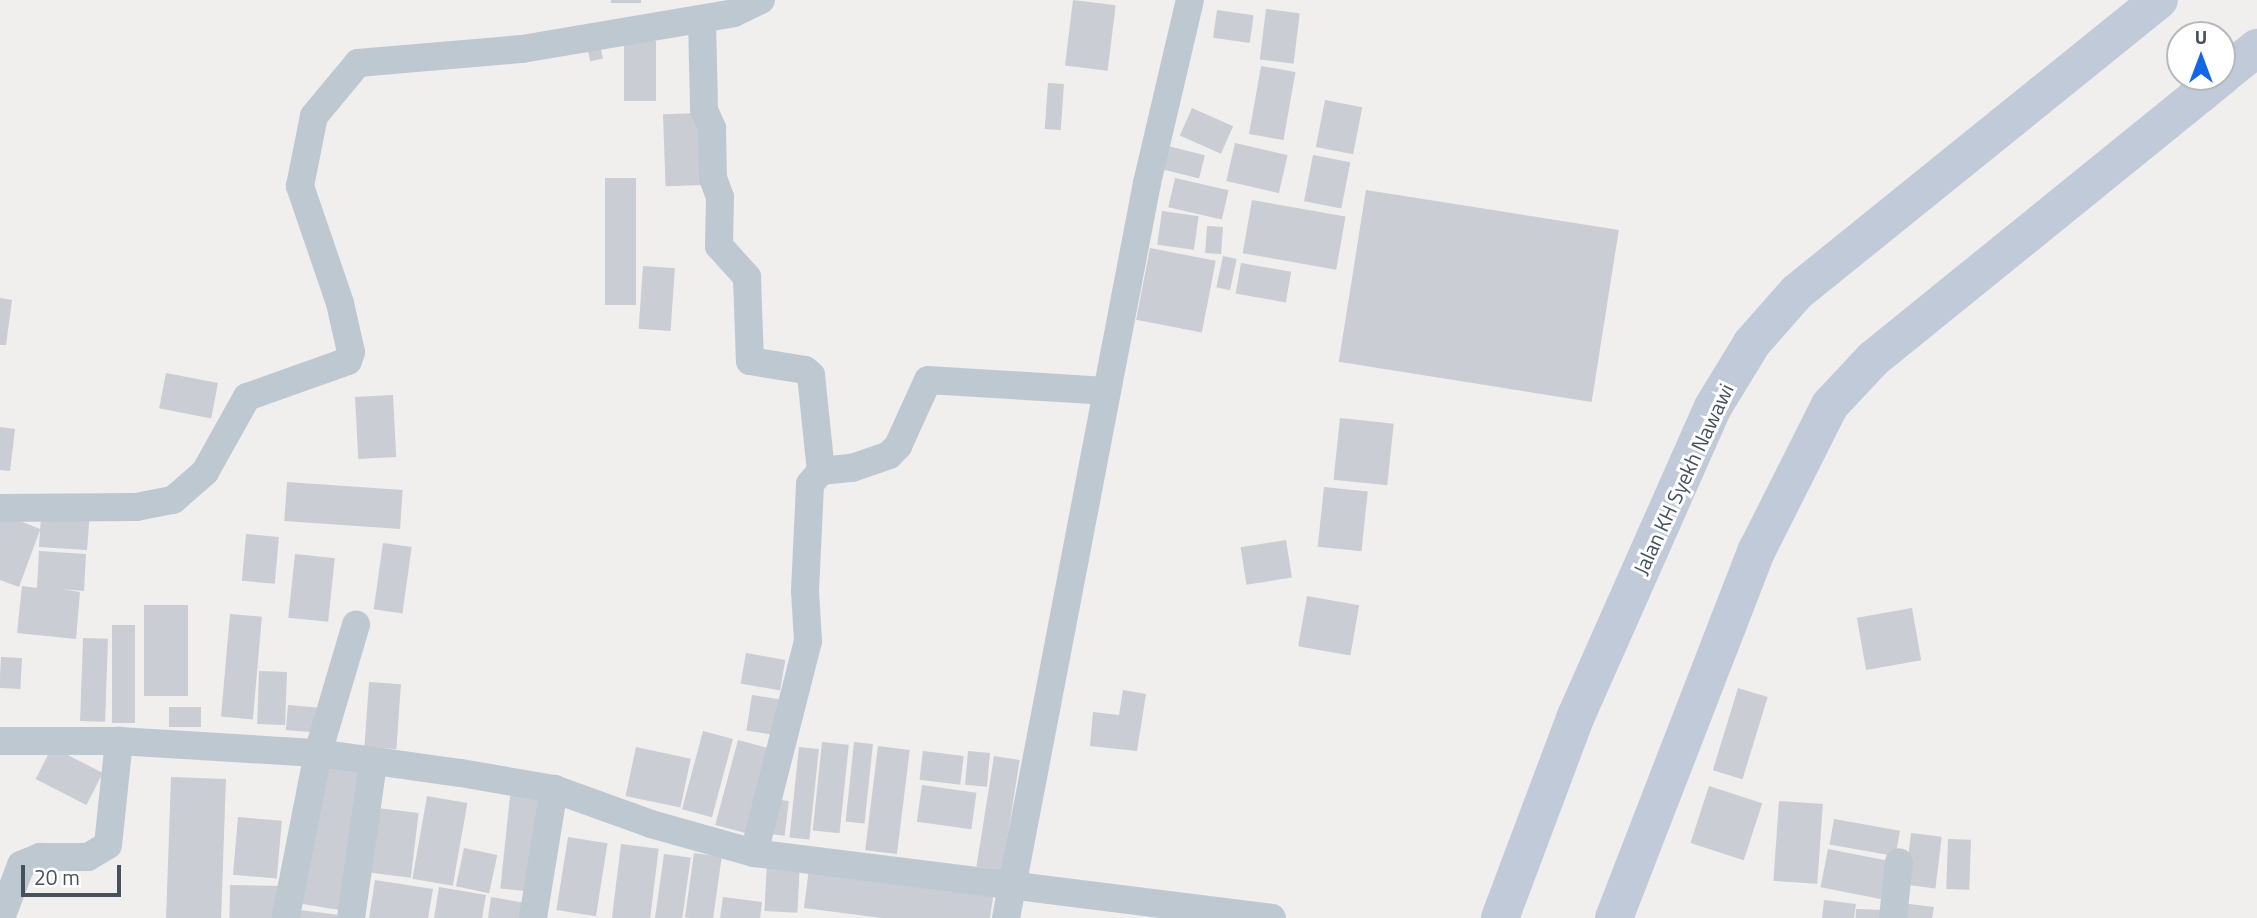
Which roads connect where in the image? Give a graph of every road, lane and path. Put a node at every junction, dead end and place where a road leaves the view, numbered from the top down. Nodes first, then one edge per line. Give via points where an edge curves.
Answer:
1 (761, 0) edge
2 (1190, 0) edge
3 (2159, 0) edge
4 (702, 19) junction
5 (2257, 48) edge
6 (2236, 65) edge
7 (2204, 91) edge
8 (1106, 391) junction
9 (821, 471) junction
10 (0, 508) edge
11 (356, 625) dead end
12 (0, 741) edge
13 (119, 741) junction
14 (318, 753) junction
15 (373, 763) junction
16 (554, 789) junction
17 (754, 853) junction
18 (1899, 862) dead end
19 (1012, 886) junction
20 (286, 916) dead end
21 (1, 918) edge
22 (351, 918) edge
23 (533, 918) edge
24 (1006, 918) edge
25 (1272, 918) edge
26 (1500, 918) edge
27 (1614, 918) edge
28 (1893, 918) edge

1 - 4 street via 734,13
2 - 8 street
3 - 26 main road, Jalan KH Syekh Nawawi via 1797,292 1752,343 1713,407 1582,704
4 - 9 street via 704,110 712,128 713,178 720,197 719,246 747,278 750,361 811,374
4 - 10 street via 522,49 358,63 314,116 300,187 340,303 351,352 348,361 247,397 205,472 173,500 136,508
5 - 6 main road
7 - 27 main road via 1873,359 1830,405 1757,550
8 - 9 street via 929,380 898,446 889,454 852,468
8 - 19 street
9 - 17 street via 810,484 807,510 808,641
11 - 14 street
12 - 13 street
13 - 14 street
13 - 21 street via 108,845 89,857 40,857 21,865
14 - 15 street
14 - 20 street
15 - 16 street
15 - 22 street
16 - 17 street via 651,824
16 - 23 street
17 - 19 street
18 - 28 street
19 - 24 street
19 - 25 street

